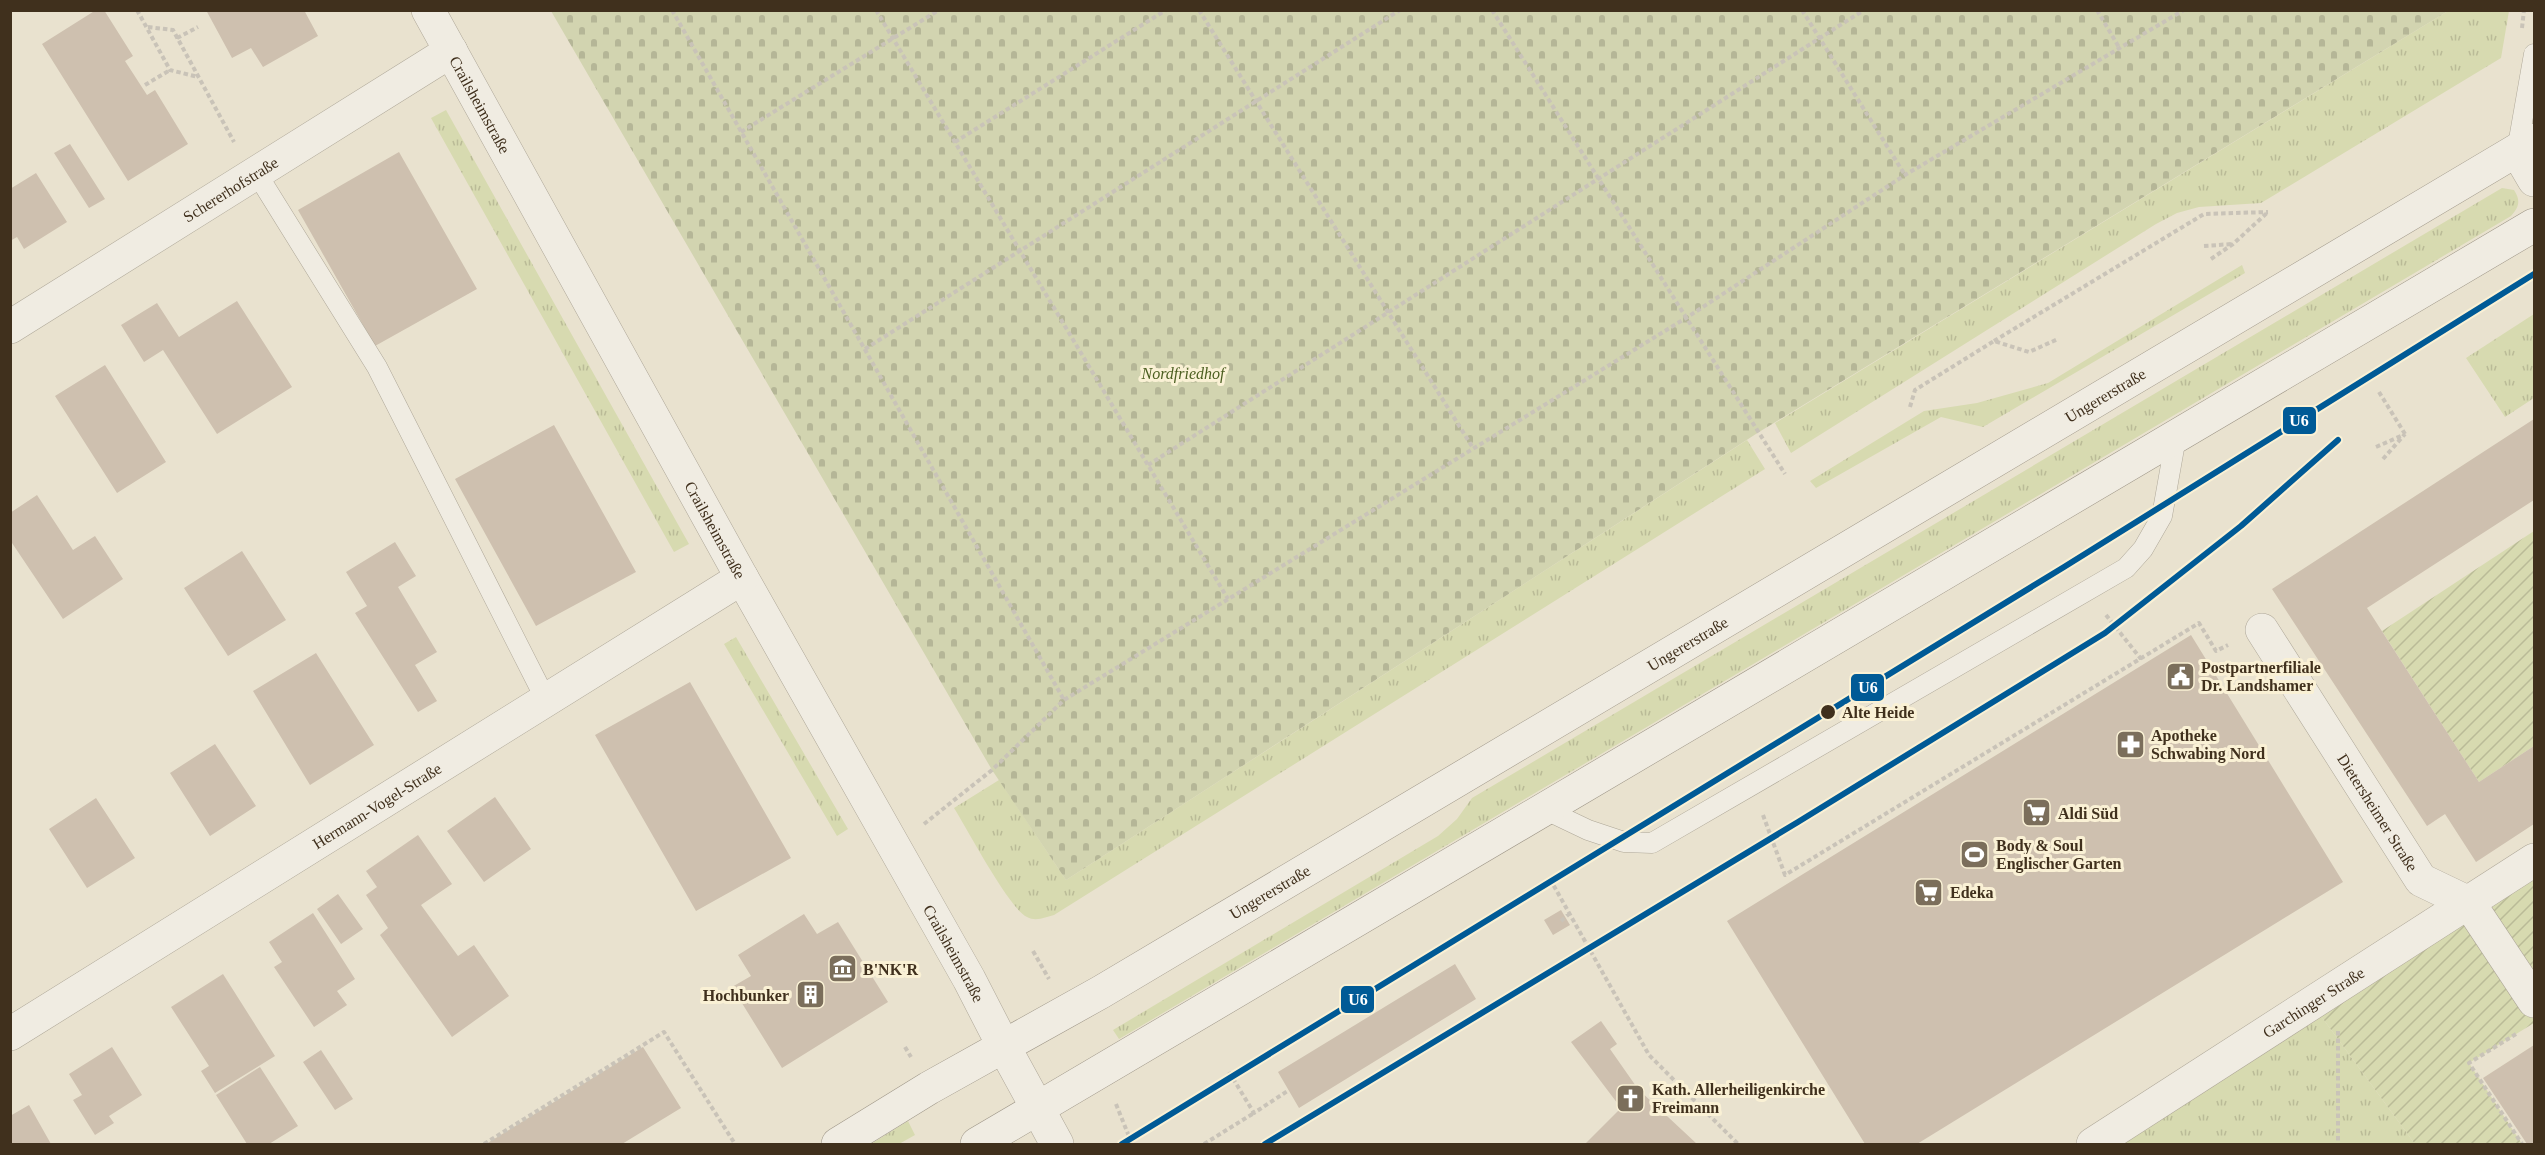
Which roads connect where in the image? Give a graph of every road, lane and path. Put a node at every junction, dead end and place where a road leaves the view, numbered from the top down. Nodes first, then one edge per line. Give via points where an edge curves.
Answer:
1 (137, 10) edge
2 (428, 10) edge
3 (672, 10) edge
4 (876, 10) edge
5 (939, 10) edge
6 (1166, 10) edge
7 (1199, 10) edge
8 (1400, 10) edge
9 (1492, 10) edge
10 (1802, 10) edge
11 (1864, 10) edge
12 (2097, 10) edge
13 (2184, 10) edge
14 (148, 27) junction
15 (198, 27) dead end
16 (177, 38) junction
17 (893, 39) junction
18 (1820, 39) junction
19 (2120, 49) junction
20 (451, 51) junction
21 (2535, 54) edge
22 (170, 70) junction
23 (199, 77) junction
24 (145, 85) dead end
25 (1256, 102) junction
26 (741, 132) junction
27 (955, 142) junction
28 (235, 144) dead end
29 (2526, 146) edge
30 (257, 174) junction
31 (1905, 175) junction
32 (1599, 179) junction
33 (2535, 180) edge
34 (2535, 225) edge
35 (2233, 244) junction
36 (2204, 246) dead end
37 (1019, 251) junction
38 (2211, 259) dead end
39 (1388, 313) junction
40 (1686, 318) junction
41 (10, 327) edge
42 (2058, 339) dead end
43 (1994, 341) junction
44 (865, 349) junction
45 (2379, 392) dead end
46 (1910, 406) dead end
47 (2405, 434) junction
48 (2176, 437) junction
49 (2376, 447) dead end
50 (1473, 448) junction
51 (2383, 459) dead end
52 (1148, 465) junction
53 (1785, 474) dead end
54 (742, 578) junction
55 (1228, 599) junction
56 (2104, 612) dead end
57 (2262, 630) joint
58 (2141, 659) junction
59 (546, 700) junction
60 (1064, 700) junction
61 (1544, 809) junction
62 (1763, 814) dead end
63 (892, 845) junction
64 (2535, 860) edge
65 (1550, 879) dead end
66 (2469, 903) junction
67 (1570, 913) junction
68 (1561, 921) dead end
69 (2325, 995) junction
70 (2530, 1015) edge
71 (10, 1034) edge
72 (1004, 1047) junction
73 (1228, 1072) dead end
74 (1289, 1090) dead end
75 (1038, 1108) junction
76 (1254, 1113) junction
77 (1129, 1136) dead end
78 (484, 1144) edge
79 (735, 1144) edge
80 (838, 1144) edge
81 (977, 1144) edge
82 (1057, 1144) edge
83 (1132, 1144) edge
84 (1204, 1144) edge
85 (1738, 1144) edge
86 (2093, 1144) edge
87 (2338, 1144) edge
88 (2522, 1144) edge

1 - 14 path
2 - 20 street, Crailsheimstraße
3 - 26 path
4 - 17 path
5 - 17 path
6 - 27 path
7 - 25 path
8 - 25 path
9 - 32 path
10 - 18 path
11 - 18 path
12 - 19 path
13 - 19 path
14 - 16 path via 173,30
14 - 22 path
15 - 16 path
16 - 23 path
17 - 26 path
17 - 27 path
18 - 31 path
18 - 32 path
19 - 31 path
20 - 30 street, Schererhofstraße
20 - 54 street, Crailsheimstraße
21 - 29 lane
22 - 23 path
22 - 24 path
23 - 28 path
25 - 37 path
25 - 39 path
26 - 44 path
27 - 37 path
29 - 33 street
29 - 72 street, Ungererstraße
30 - 41 street, Schererhofstraße
30 - 59 lane via 378,367
31 - 40 path
32 - 39 path
32 - 40 path
34 - 48 street
35 - 36 path
35 - 38 path
35 - 43 path via 2268,212 2204,214
37 - 44 path
37 - 52 path
39 - 50 path
39 - 52 path
40 - 50 path
40 - 53 path
42 - 43 path via 2028,352
43 - 46 path via 1915,390
44 - 60 path
45 - 47 path
47 - 49 path
47 - 51 path
48 - 61 street
48 - 61 lane via 2162,516 2143,549 2116,574 1652,843 1624,842
50 - 55 path
52 - 55 path
54 - 59 street, Hermann-Vogel-Straße
54 - 63 street, Crailsheimstraße
55 - 60 path
56 - 58 path
57 - 58 path via 2216,651 2199,623
57 - 66 street, Dietersheimer Straße via 2421,880
58 - 62 path via 1785,875
59 - 71 street, Hermann-Vogel-Straße
60 - 63 path via 974,785
61 - 75 street
63 - 72 street, Crailsheimstraße
64 - 66 street, Garchinger Straße
65 - 67 path
66 - 69 street, Garchinger Straße
66 - 70 street
67 - 68 path
67 - 85 path via 1649,1055
69 - 86 street, Garchinger Straße
69 - 87 path via 2338,1025
70 - 88 path via 2469,1063
72 - 75 street, Crailsheimstraße
72 - 80 street, Ungererstraße
73 - 76 path
74 - 76 path
75 - 81 street
75 - 82 street, Crailsheimstraße
76 - 84 path
77 - 83 path
78 - 79 path via 664,1032

